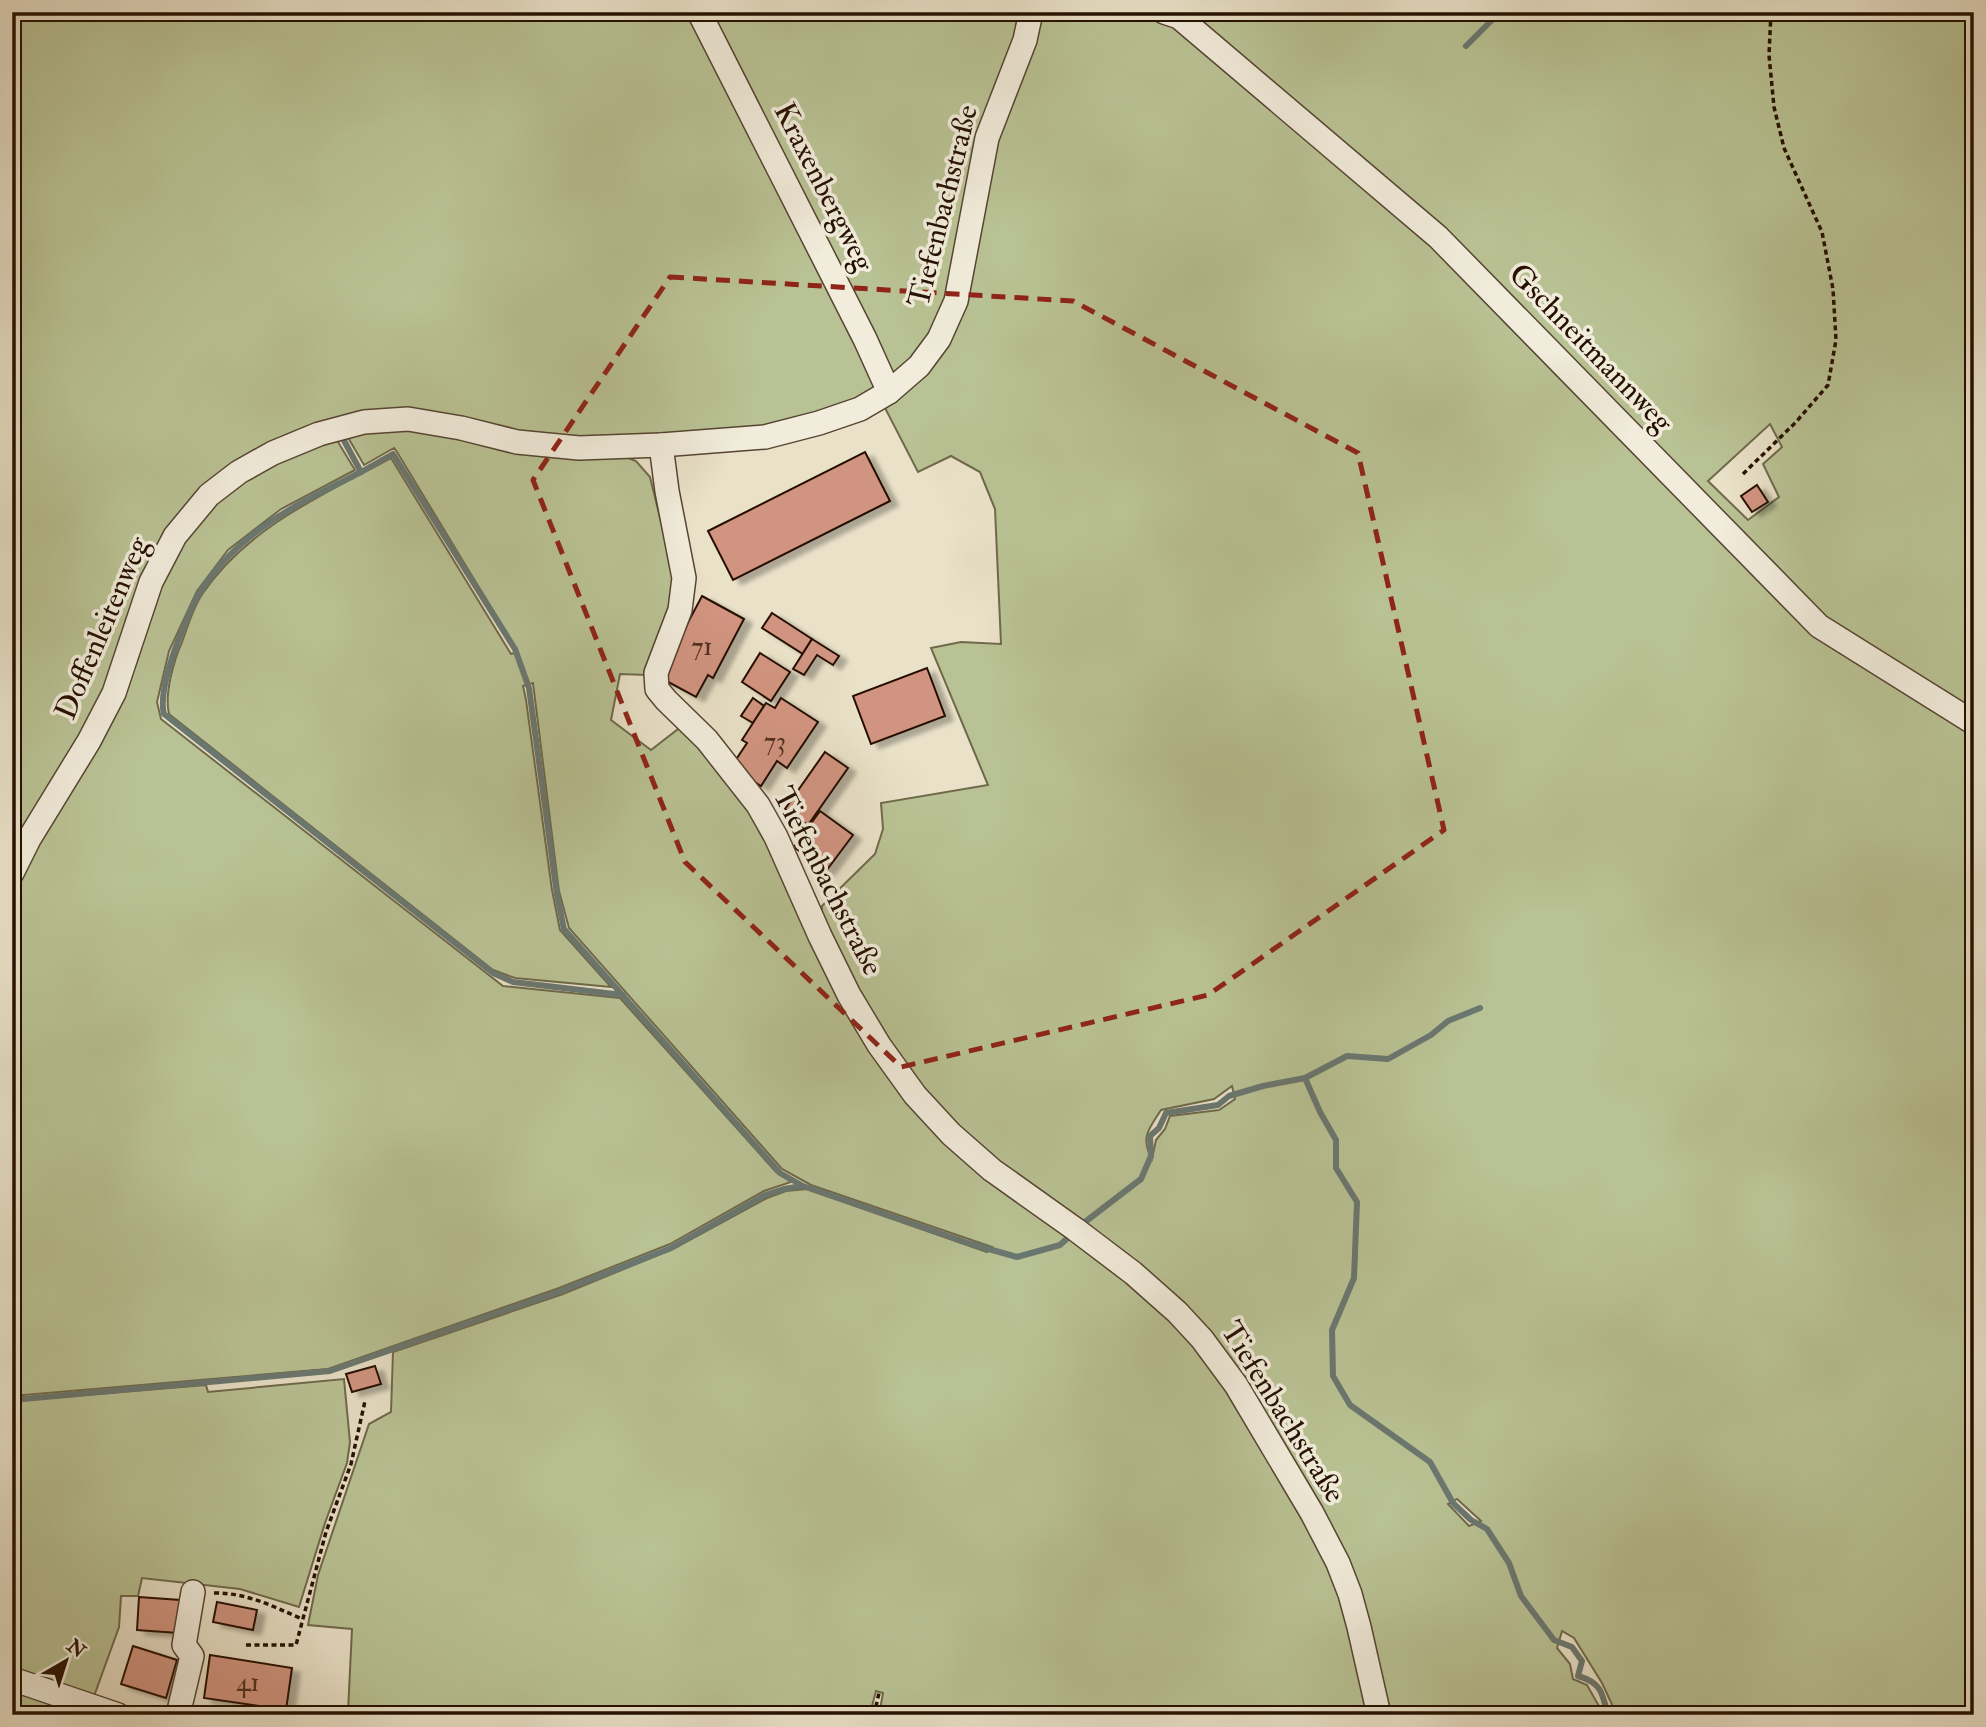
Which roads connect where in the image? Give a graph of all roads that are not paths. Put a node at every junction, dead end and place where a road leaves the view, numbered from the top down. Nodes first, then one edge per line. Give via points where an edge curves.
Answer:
1 (699, 12) edge
2 (1031, 12) edge
3 (1164, 12) edge
4 (889, 392) junction
5 (661, 445) junction
6 (1974, 723) edge
7 (12, 873) edge
8 (192, 1592) road end
9 (12, 1679) edge
10 (118, 1715) edge
11 (178, 1715) edge
12 (1379, 1715) edge

1 - 4 street, Kraxenbergweg
2 - 4 street, Tiefenbachstraße via 1025,40 987,138 956,300 939,339 919,366
3 - 6 street, Gschneitmannweg via 1179,17 1438,237 1819,626
4 - 5 street, Tiefenbachstraße via 860,409 765,437
5 - 7 street, Doffenleitenweg via 579,448 517,442 408,419 364,422 320,433 239,472 209,495 175,536 150,582 114,693
5 - 12 street, Tiefenbachstraße via 684,578 680,610 656,673 657,689 707,740 758,805 849,995 915,1095 992,1170 1133,1273 1177,1312 1236,1385 1338,1563 1359,1627
8 - 11 street via 184,1645 192,1656
9 - 10 street

